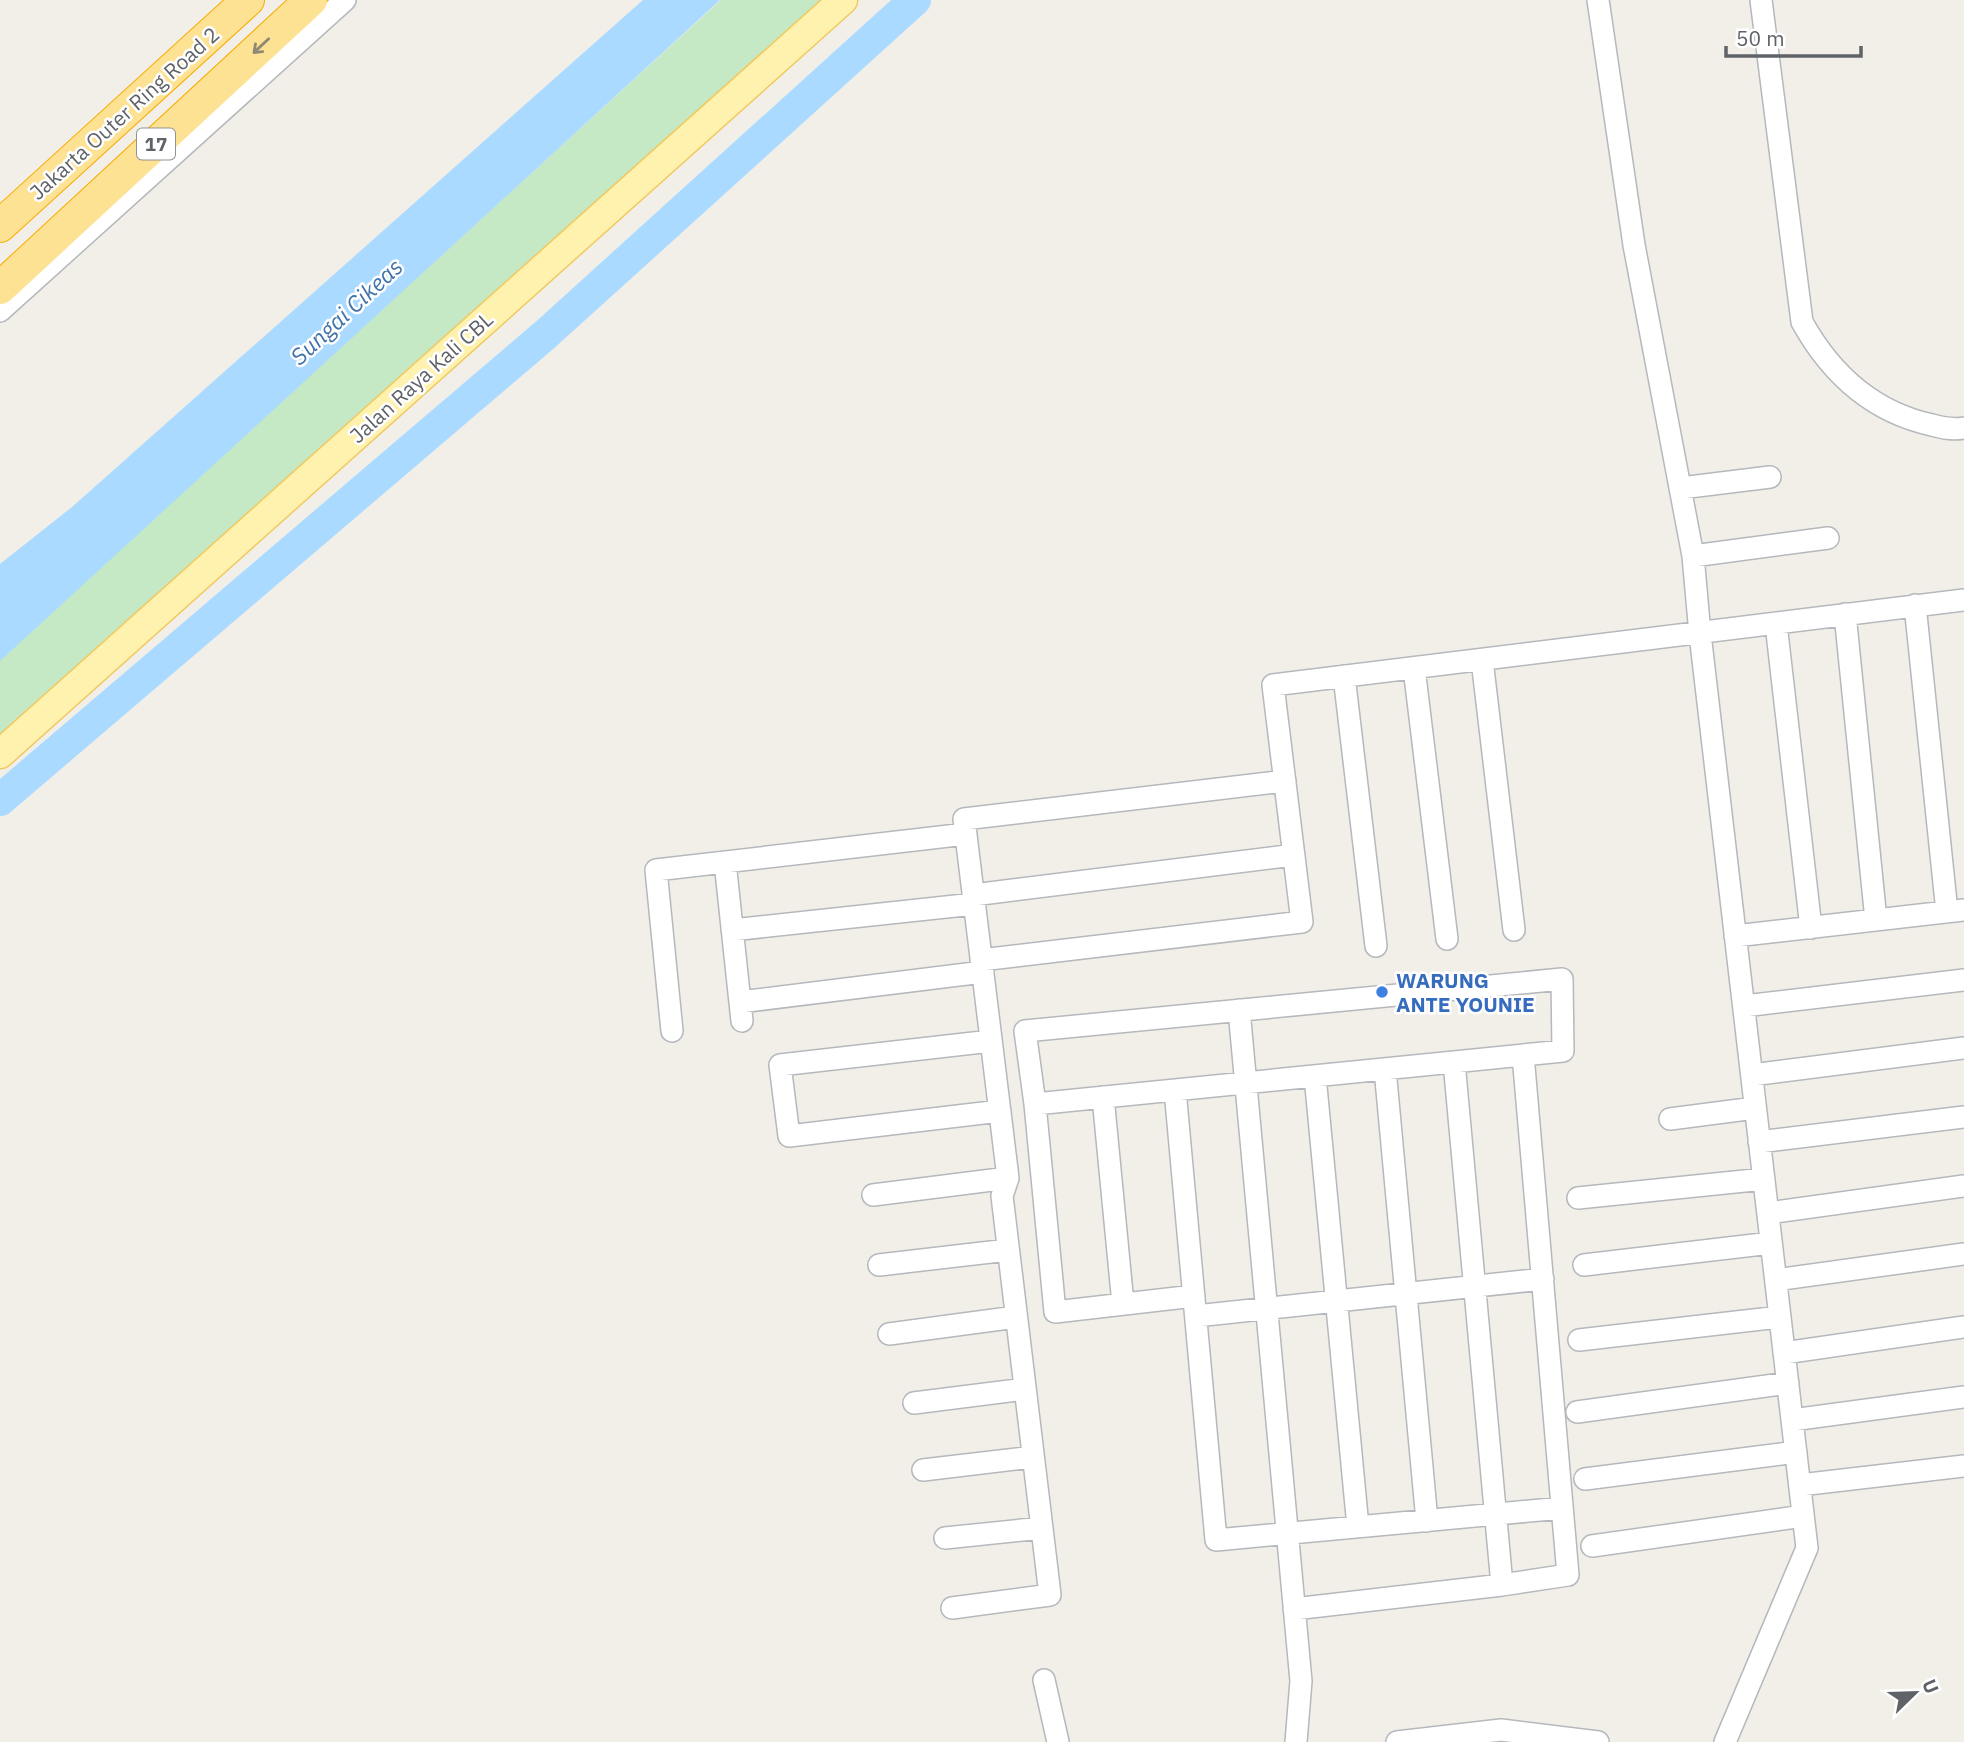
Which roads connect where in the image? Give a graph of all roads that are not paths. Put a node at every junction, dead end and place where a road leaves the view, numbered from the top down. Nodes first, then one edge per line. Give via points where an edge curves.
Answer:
1 (248, 0) edge
2 (312, 0) edge
3 (345, 0) edge
4 (843, 0) edge
5 (1598, 0) edge
6 (1761, 0) edge
7 (0, 226) edge
8 (0, 288) edge
9 (0, 311) edge
10 (1964, 428) edge
11 (1770, 477) dead end
12 (1681, 488) junction
13 (1828, 538) dead end
14 (1693, 556) junction
15 (1964, 600) edge
16 (1915, 606) junction
17 (1845, 614) junction
18 (1776, 624) junction
19 (1700, 634) junction
20 (1482, 660) junction
21 (1414, 668) junction
22 (1344, 676) junction
23 (0, 754) edge
24 (1285, 781) junction
25 (966, 834) junction
26 (1294, 855) junction
27 (725, 862) junction
28 (974, 899) junction
29 (1955, 911) edge
30 (1876, 920) junction
31 (1811, 928) junction
32 (732, 930) junction
33 (1514, 930) dead end
34 (1735, 936) junction
35 (1447, 939) dead end
36 (1376, 946) dead end
37 (982, 966) junction
38 (1964, 980) edge
39 (1744, 1006) junction
40 (1239, 1010) junction
41 (672, 1031) dead end
42 (991, 1041) junction
43 (1964, 1048) edge
44 (1523, 1055) junction
45 (1454, 1062) junction
46 (1385, 1069) junction
47 (1752, 1075) junction
48 (1315, 1076) junction
49 (1245, 1083) junction
50 (1175, 1090) junction
51 (1103, 1097) junction
52 (1035, 1104) junction
53 (1755, 1108) junction
54 (1000, 1111) junction
55 (1964, 1117) edge
56 (1670, 1119) dead end
57 (1759, 1142) junction
58 (1008, 1178) junction
59 (1764, 1179) junction
60 (1964, 1186) edge
61 (873, 1195) dead end
62 (1578, 1198) dead end
63 (1768, 1213) junction
64 (1771, 1244) junction
65 (1009, 1250) junction
66 (1964, 1254) edge
67 (879, 1265) dead end
68 (1584, 1265) dead end
69 (1543, 1279) junction
70 (1776, 1280) junction
71 (1475, 1288) junction
72 (1406, 1295) junction
73 (1337, 1302) junction
74 (1123, 1304) junction
75 (1195, 1306) junction
76 (1266, 1309) junction
77 (1017, 1317) junction
78 (1780, 1317) junction
79 (1964, 1327) edge
80 (889, 1334) dead end
81 (1579, 1340) dead end
82 (1784, 1353) junction
83 (1788, 1383) junction
84 (1025, 1389) junction
85 (1964, 1397) edge
86 (914, 1403) dead end
87 (1577, 1412) dead end
88 (1792, 1420) junction
89 (1796, 1452) junction
90 (1033, 1457) junction
91 (1964, 1466) edge
92 (923, 1470) dead end
93 (1585, 1479) dead end
94 (1800, 1485) junction
95 (1562, 1508) junction
96 (1496, 1514) junction
97 (1803, 1516) junction
98 (1427, 1521) junction
99 (1359, 1527) junction
100 (1042, 1528) junction
101 (1287, 1533) junction
102 (944, 1538) dead end
103 (1592, 1546) dead end
104 (1502, 1585) junction
105 (952, 1608) dead end
106 (1294, 1609) junction
107 (1044, 1680) dead end
108 (1058, 1742) edge
109 (1296, 1742) edge
110 (1397, 1742) edge
111 (1598, 1742) edge
112 (1725, 1742) edge

1 - 7 highway, Jakarta Outer Ring Road 2 / 17
2 -> 8 highway, Jakarta Outer Ring Road 2 / 17
3 - 9 street
4 - 23 main road, Jalan Raya Kali CBL
5 - 12 street via 1634,245
6 - 10 street via 1802,322 1817,349 1852,386 1913,421
11 - 12 street
12 - 14 street
13 - 14 street
14 - 19 street
15 - 16 street
16 - 17 street
16 - 29 street
17 - 18 street
17 - 30 street
18 - 19 street
18 - 31 street
19 - 20 street
19 - 34 street
20 - 21 street
20 - 33 street
21 - 22 street
21 - 35 street
22 - 24 street via 1273,685
22 - 36 street
24 - 25 street via 964,819
24 - 26 street
25 - 27 street
25 - 28 street
26 - 28 street
26 - 37 street via 1302,922
27 - 32 street
27 - 41 street via 656,870
28 - 32 street
28 - 37 street
29 - 30 street
30 - 31 street
31 - 34 street
32 - 37 street via 741,1012
34 - 39 street
37 - 42 street
38 - 39 street
39 - 47 street
40 - 44 street via 1562,979 1563,1051
40 - 49 street
40 - 52 street via 1025,1031
42 - 54 street
42 - 54 street via 780,1065 789,1136
43 - 47 street
44 - 45 street
44 - 69 street
45 - 46 street
45 - 71 street
46 - 48 street
46 - 72 street
47 - 53 street
48 - 49 street
48 - 73 street
49 - 50 street
49 - 76 street
50 - 51 street
50 - 75 street
51 - 52 street
51 - 74 street
52 - 74 street via 1055,1312
53 - 56 street
53 - 57 street
54 - 58 street
55 - 57 street
57 - 59 street
58 - 61 street
58 - 65 street via 1002,1196
59 - 62 street
59 - 63 street
60 - 63 street
63 - 64 street
64 - 68 street
64 - 70 street
65 - 67 street
65 - 77 street
66 - 70 street
69 - 71 street
69 - 95 street
70 - 78 street
71 - 72 street
71 - 96 street
72 - 73 street
72 - 98 street
73 - 76 street
73 - 99 street
74 - 75 street
75 - 76 street
75 - 101 street via 1216,1540
76 - 101 street
77 - 80 street
77 - 84 street
78 - 81 street
78 - 82 street
79 - 82 street
82 - 83 street
83 - 87 street
83 - 88 street
84 - 86 street
84 - 90 street
85 - 88 street
88 - 89 street
89 - 93 street
89 - 94 street
90 - 92 street
90 - 100 street
91 - 94 street
94 - 97 street
95 - 96 street
95 - 104 street via 1568,1575
96 - 98 street
96 - 104 street
97 - 103 street
97 - 112 street via 1807,1548
98 - 99 street
99 - 101 street
100 - 102 street
100 - 105 street via 1050,1595
101 - 106 street
104 - 106 street
106 - 109 street via 1301,1681
107 - 108 street
110 - 111 street via 1501,1731

